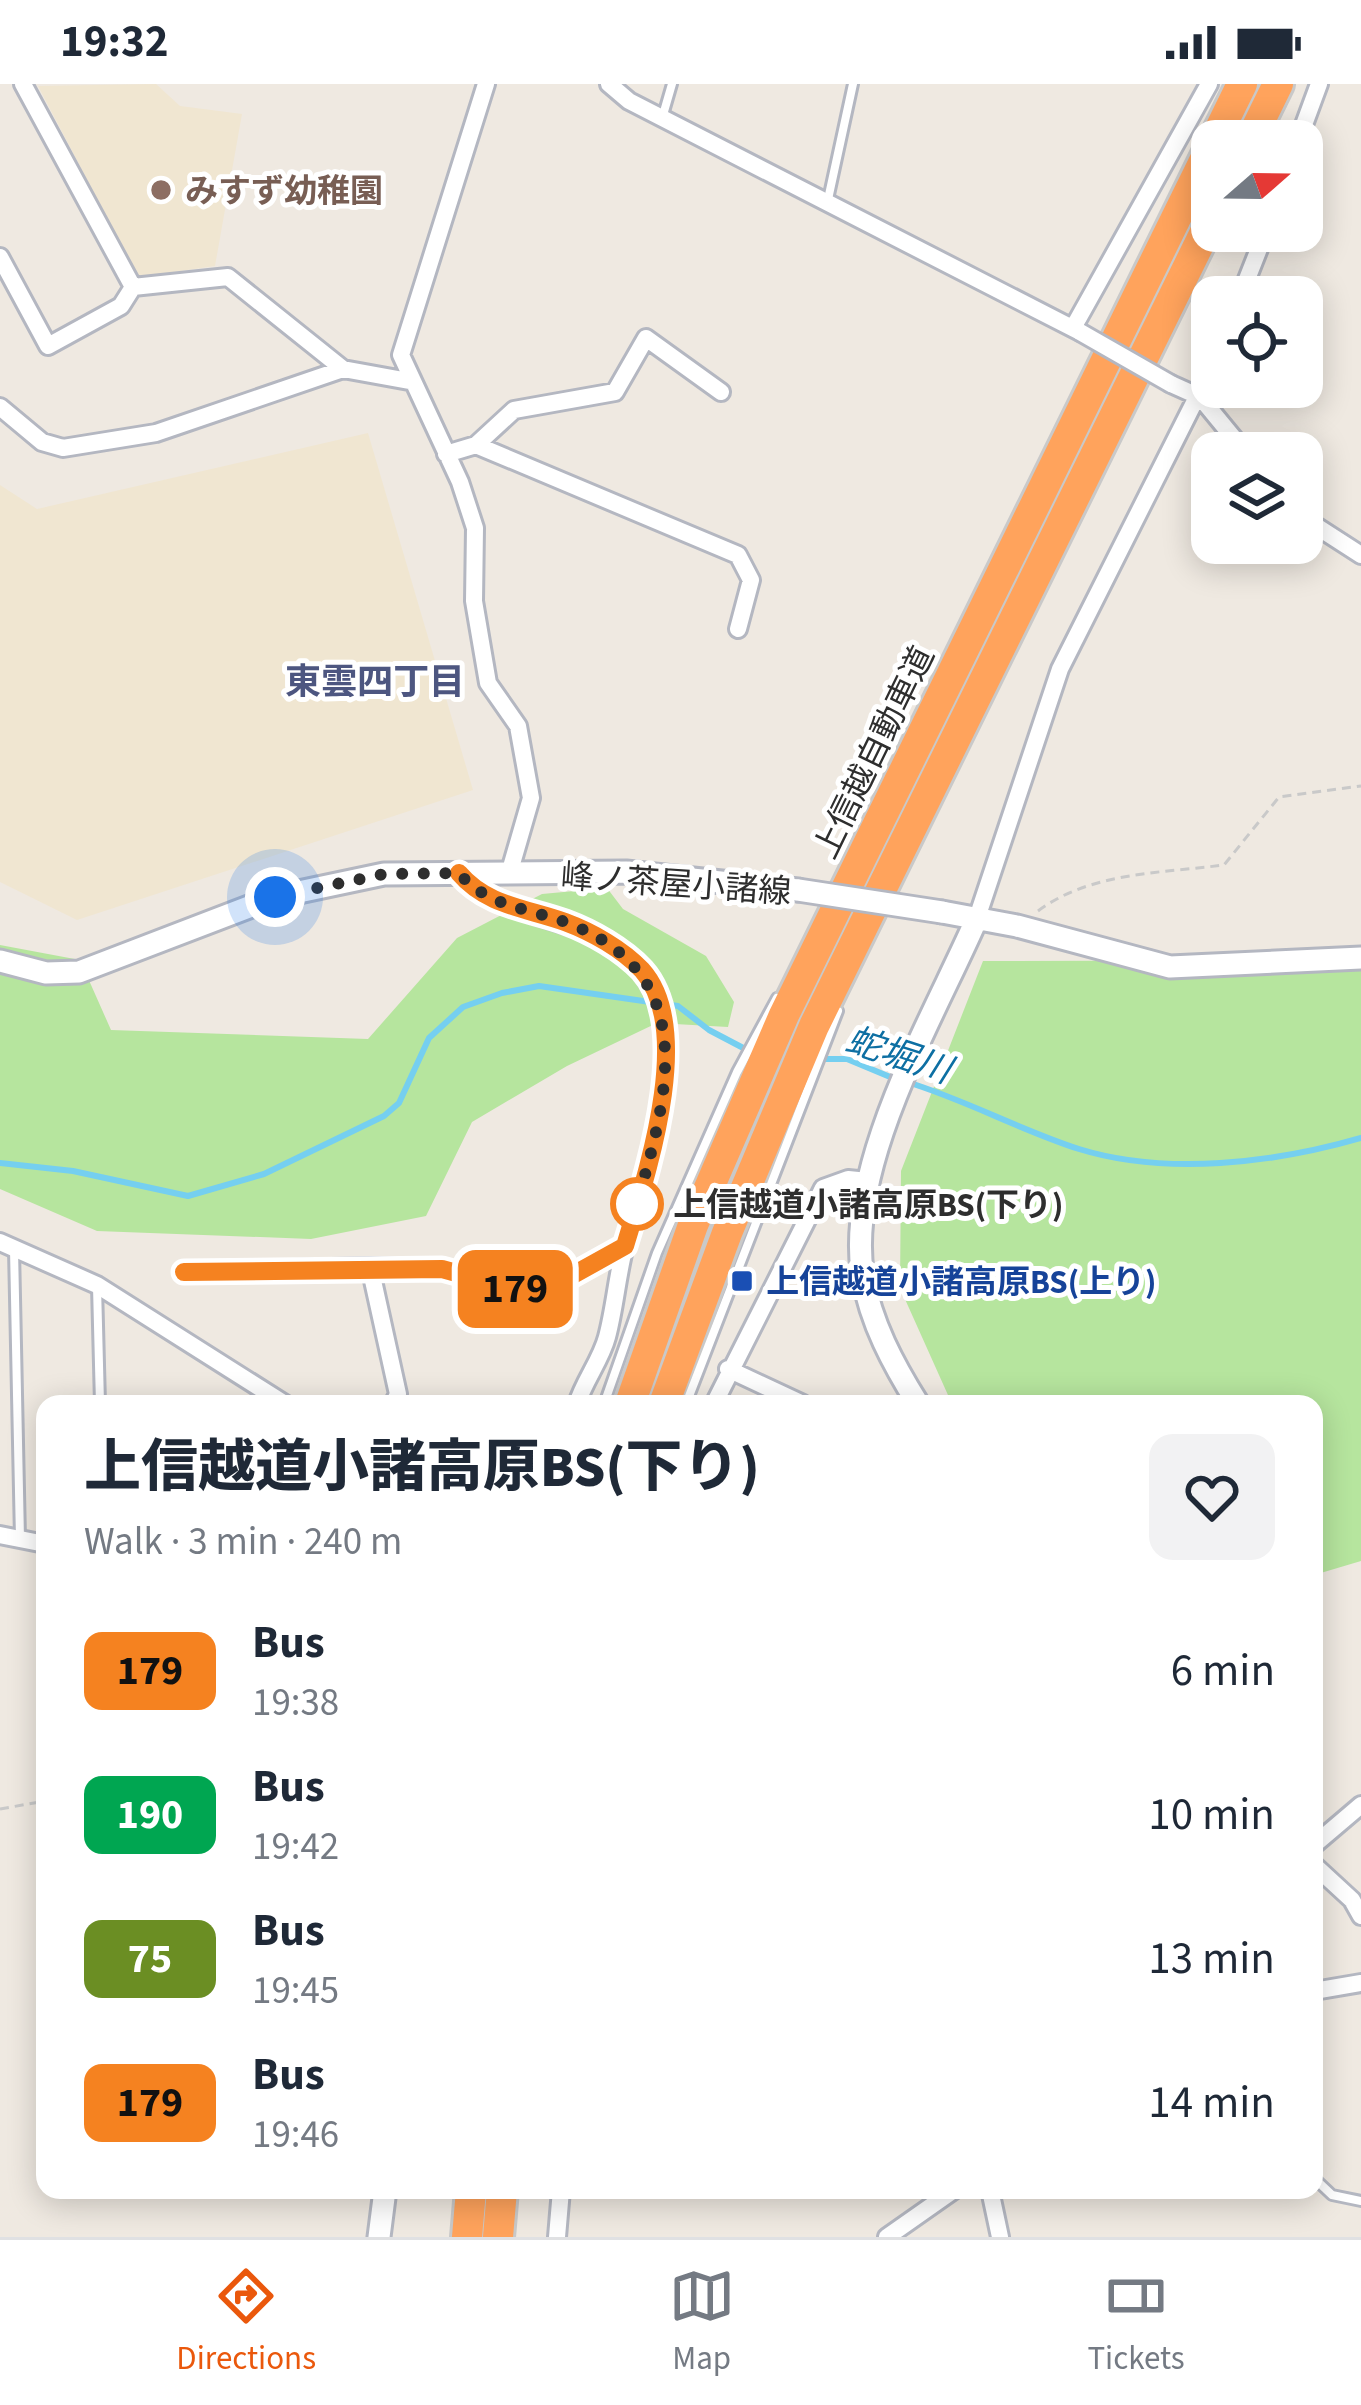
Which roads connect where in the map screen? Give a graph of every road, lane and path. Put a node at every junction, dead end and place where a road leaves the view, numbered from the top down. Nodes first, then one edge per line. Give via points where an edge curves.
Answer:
1 (23, 84) edge
2 (485, 84) edge
3 (609, 84) edge
4 (672, 84) edge
5 (853, 84) edge
6 (1209, 84) edge
7 (1242, 84) edge
8 (1279, 84) edge
9 (1319, 84) edge
10 (663, 115) junction
11 (1224, 120) edge
12 (1261, 120) edge
13 (1306, 120) edge
14 (1191, 188) edge
15 (827, 205) junction
16 (1195, 252) edge
17 (0, 257) edge
18 (133, 286) junction
19 (1077, 330) junction
20 (343, 369) junction
21 (409, 382) junction
22 (721, 392) dead end
23 (1191, 393) edge
24 (0, 406) edge
25 (1194, 408) edge
26 (1209, 408) edge
27 (1229, 432) edge
28 (476, 445) junction
29 (446, 454) junction
30 (1323, 531) edge
31 (1361, 555) edge
32 (738, 629) dead end
33 (1361, 786) edge
34 (459, 873) junction
35 (509, 874) junction
36 (977, 918) junction
37 (1017, 926) junction
38 (1361, 958) edge
39 (0, 961) edge
40 (744, 1079) junction
41 (793, 1099) junction
42 (868, 1181) junction
43 (7, 1245) edge
44 (625, 1246) junction
45 (370, 1267) junction
46 (184, 1272) dead end
47 (97, 1285) junction
48 (728, 1369) junction
49 (100, 1395) edge
50 (254, 1395) edge
51 (397, 1395) edge
52 (582, 1395) edge
53 (607, 1395) edge
54 (633, 1395) edge
55 (668, 1395) edge
56 (689, 1395) edge
57 (718, 1395) edge
58 (784, 1395) edge
59 (912, 1395) edge
60 (0, 1535) edge
61 (20, 1539) junction
62 (36, 1542) edge
63 (36, 1803) edge
64 (1361, 1805) edge
65 (0, 1809) edge
66 (1323, 1837) edge
67 (1323, 1871) edge
68 (1354, 1891) edge
69 (1361, 1916) edge
70 (1361, 1983) edge
71 (1323, 1989) edge
72 (1323, 2186) edge
73 (384, 2199) edge
74 (470, 2199) edge
75 (501, 2199) edge
76 (560, 2199) edge
77 (941, 2199) edge
78 (992, 2199) edge
79 (1361, 2201) edge
80 (379, 2237) edge
81 (467, 2237) edge
82 (498, 2237) edge
83 (557, 2237) edge
84 (887, 2237) edge
85 (1000, 2237) edge

1 - 18 street
2 - 21 street via 401,355
3 - 10 street
4 - 10 lane
5 - 15 lane
6 - 19 street
7 - 11 highway, 上信越自動車道
8 - 12 highway
9 - 13 street
10 - 15 street
14 - 40 highway, 上信越自動車道
15 - 19 street
16 - 41 highway, 上信越自動車道 via 928,794
17 - 18 street via 48,346 121,307
18 - 20 street via 228,277
19 - 23 street, bridge
20 - 21 street
20 - 24 street via 155,433 63,448 43,442
21 - 29 street
22 - 28 street via 646,338 615,392 514,410
25 - 36 street via 1060,669
26 - 27 street
28 - 29 street
28 - 32 street via 738,555 751,580
29 - 35 street via 475,528 474,601 488,683 518,726 531,798
30 - 31 street
33 - 37 path via 1280,797 1224,865 1062,892
34 - 35 main road, 峰ノ茶屋小諸線
34 - 39 main road, 峰ノ茶屋小諸線 via 328,883 79,972
34 - 44 street via 478,895 568,923 645,973 663,1014 664,1062 656,1141
35 - 36 main road, 峰ノ茶屋小諸線, bridge via 626,872
36 - 37 main road, 峰ノ茶屋小諸線
36 - 42 main road
37 - 38 main road, 峰ノ茶屋小諸線 via 1171,967
40 - 53 lane via 657,1252
40 - 54 highway, 上信越自動車道
41 - 55 highway, 上信越自動車道
41 - 56 lane
42 - 48 street via 823,1188
42 - 59 main road via 863,1275 893,1365
43 - 47 street
43 - 61 lane
44 - 45 street via 537,1295 442,1269
44 - 52 street via 606,1340
45 - 46 street
45 - 51 street
47 - 49 lane
47 - 50 street
48 - 57 street
48 - 58 street
60 - 61 street
61 - 62 street
63 - 65 path
64 - 66 street
67 - 68 street
68 - 69 street
70 - 71 street
72 - 79 lane
73 - 80 main road
74 - 81 highway
75 - 82 highway
76 - 83 street
77 - 84 street
78 - 85 street

